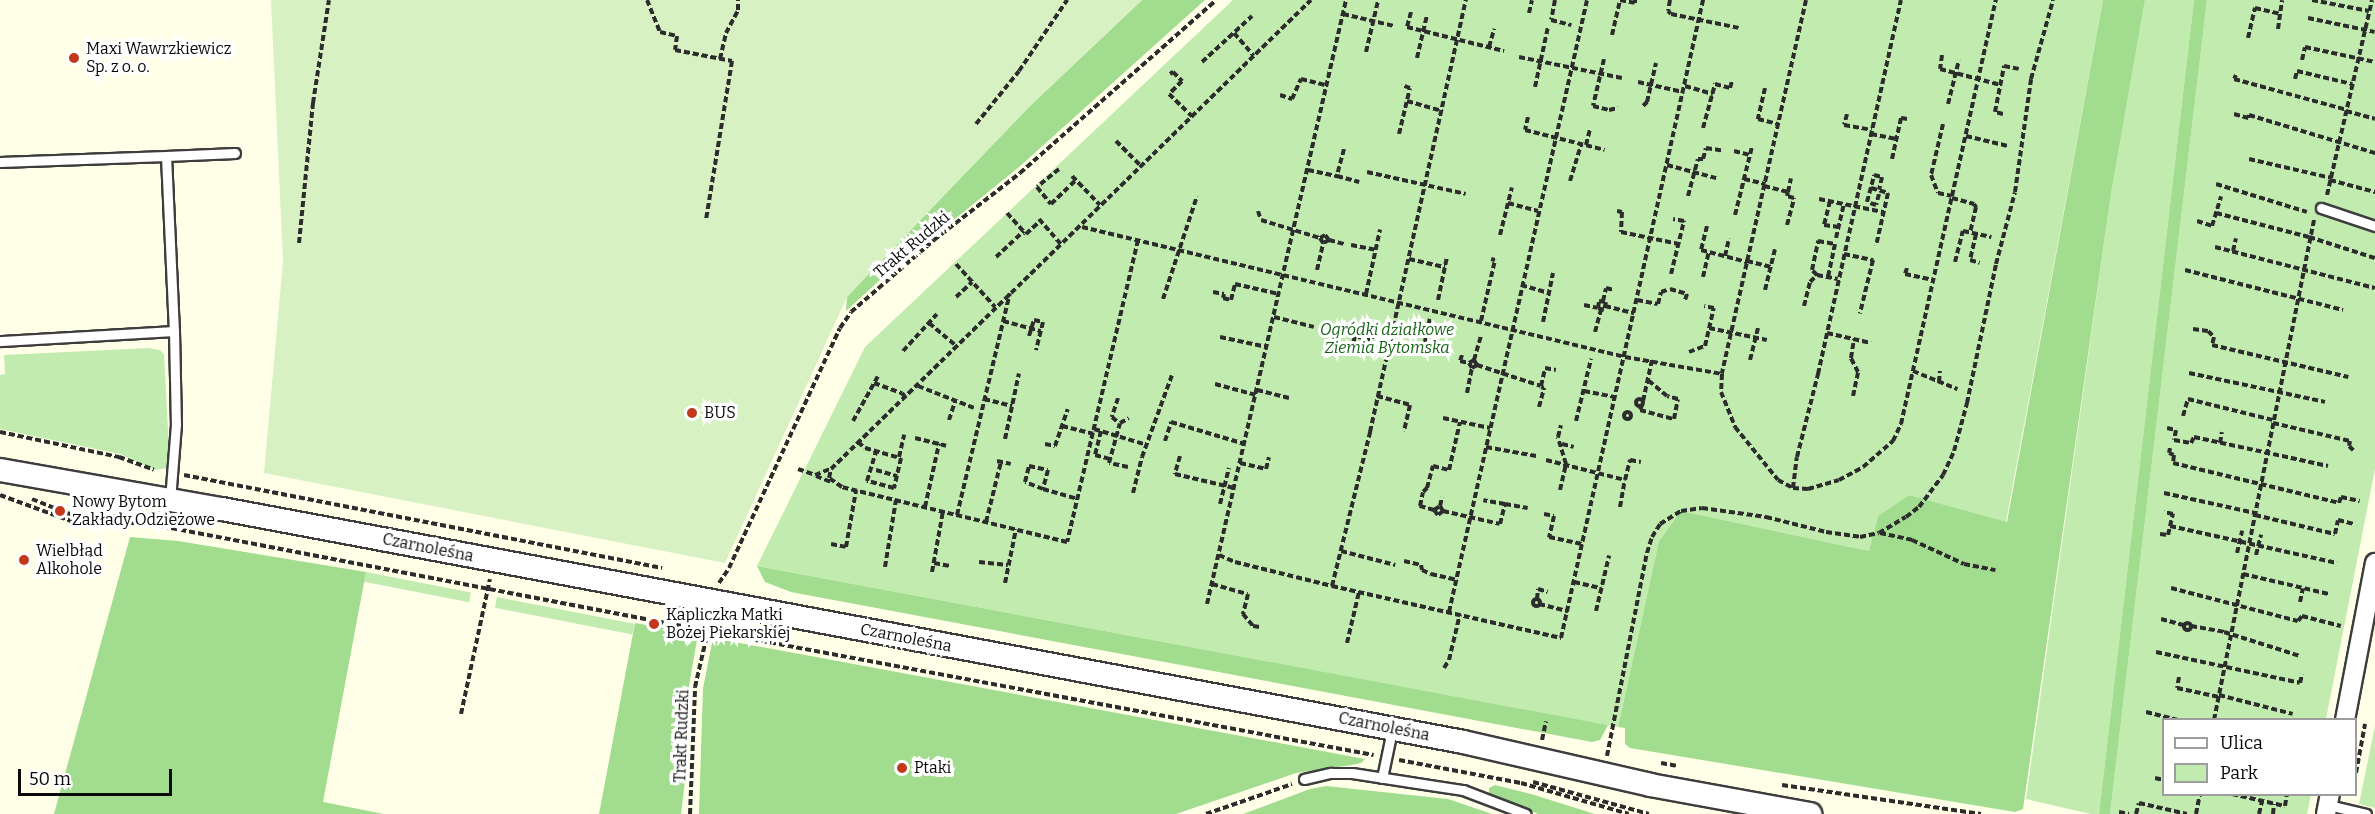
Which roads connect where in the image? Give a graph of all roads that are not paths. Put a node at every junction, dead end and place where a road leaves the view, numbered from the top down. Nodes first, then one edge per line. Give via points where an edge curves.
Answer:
1 (235, 153) dead end
2 (166, 156) junction
3 (0, 162) edge
4 (2321, 208) road end
5 (2375, 226) edge
6 (174, 331) junction
7 (0, 341) edge
8 (0, 470) edge
9 (170, 500) junction
10 (2375, 563) edge
11 (2345, 718) edge
12 (1392, 728) junction
13 (1382, 778) junction
14 (1304, 779) road end
15 (2328, 805) edge
16 (1526, 814) edge
17 (1810, 814) edge
18 (2366, 814) edge

1 - 2 lane
2 - 3 lane
2 - 6 lane
4 - 5 lane
6 - 7 lane
6 - 9 lane via 176,424
8 - 9 street, Czarnoleśna
9 - 12 street, Czarnoleśna
10 - 11 street
12 - 13 lane
12 - 17 street, Czarnoleśna
13 - 14 lane via 1331,773
13 - 16 lane via 1463,790
15 - 18 lane

